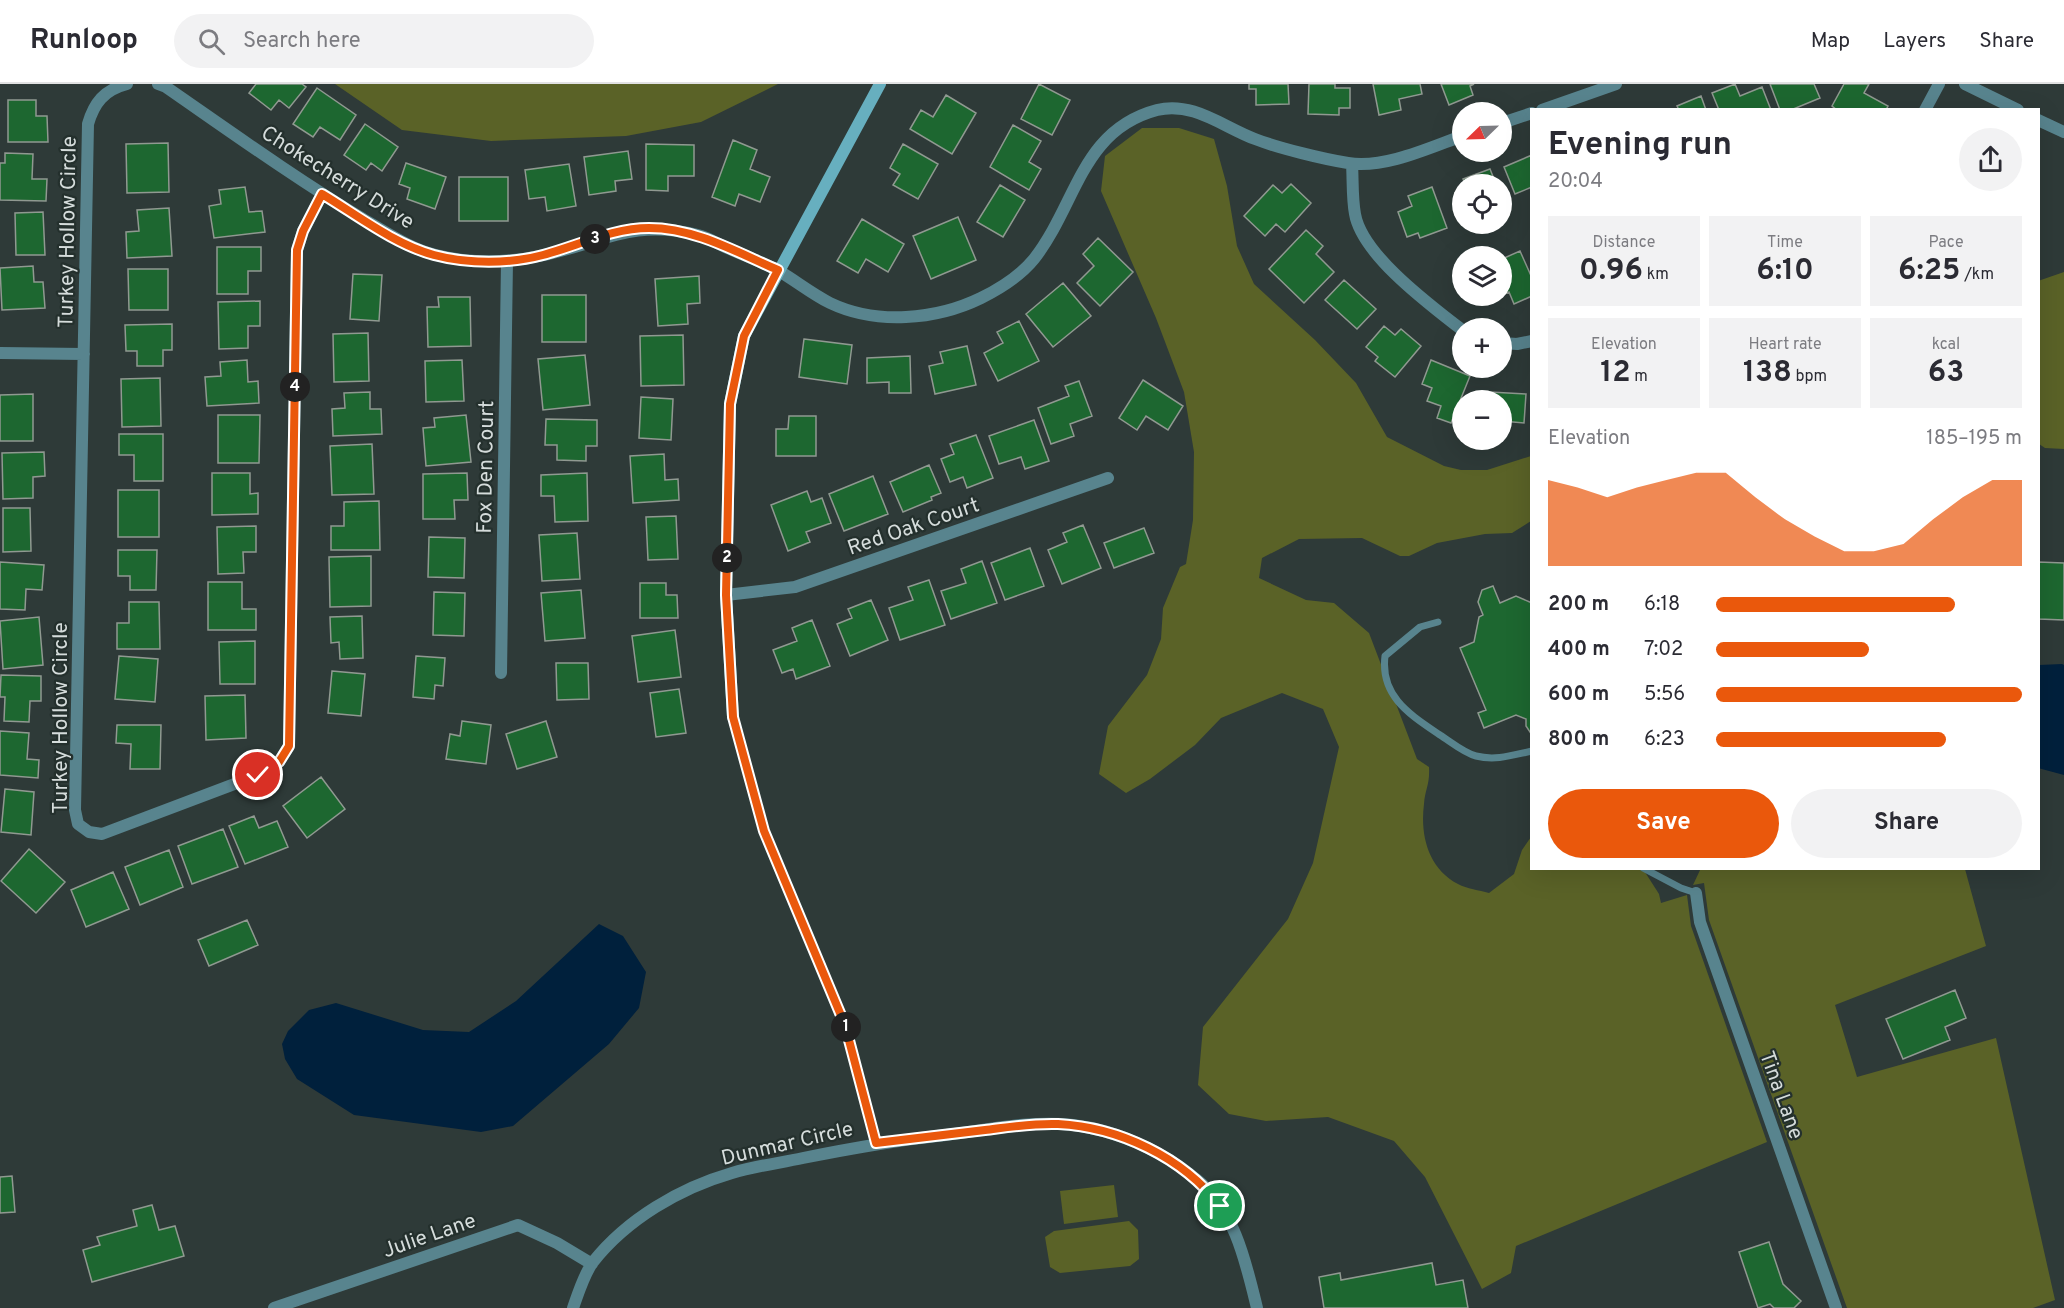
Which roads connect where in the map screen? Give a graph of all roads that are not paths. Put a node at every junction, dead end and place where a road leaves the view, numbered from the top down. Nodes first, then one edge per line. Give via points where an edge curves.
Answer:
1 (158, 84) edge
2 (880, 84) edge
3 (1616, 84) edge
4 (1939, 84) edge
5 (1965, 84) edge
6 (124, 85) edge
7 (1548, 108) edge
8 (1926, 108) edge
9 (2014, 108) edge
10 (1530, 114) edge
11 (1512, 120) edge
12 (2040, 121) edge
13 (2064, 132) edge
14 (1452, 139) edge
15 (1352, 164) junction
16 (322, 194) junction
17 (507, 261) junction
18 (778, 270) junction
19 (1452, 321) edge
20 (1530, 341) edge
21 (1512, 344) edge
22 (0, 353) edge
23 (84, 354) junction
24 (1108, 478) dead end
25 (726, 595) junction
26 (1438, 622) dead end
27 (501, 673) dead end
28 (733, 717) road end
29 (1530, 751) edge
30 (1647, 870) edge
31 (1696, 893) joint
32 (592, 1264) junction
33 (274, 1308) edge
34 (573, 1308) edge
35 (1257, 1308) edge
36 (1836, 1308) edge

1 - 16 street, Chokecherry Drive
2 - 18 street
3 - 7 street
4 - 8 street
5 - 9 street
6 - 23 street, Turkey Hollow Circle via 102,95 88,124
10 - 11 street
12 - 13 street
14 - 15 street, Chokecherry Drive via 1396,159
15 - 18 street, Chokecherry Drive via 1256,140 1198,111 1161,109 1127,121 1097,147 1032,263 981,298 946,311 905,318 864,313 831,304
15 - 19 street via 1355,215 1363,237 1378,257
16 - 17 street, Chokecherry Drive via 401,241 434,255
16 - 23 street, Turkey Hollow Circle via 297,250 289,746 279,762 258,775 102,834 89,832 78,824 75,810
17 - 18 street, Chokecherry Drive via 542,256 613,233 648,228 700,235
17 - 27 street, Fox Den Court
18 - 25 street via 744,336 730,404
20 - 21 street
22 - 23 street
24 - 25 street, Red Oak Court via 795,587
25 - 28 street
26 - 29 lane via 1420,627 1385,656 1383,673 1392,695 1410,714 1474,756 1497,759
30 - 31 lane
31 - 36 street, Tina Lane via 1700,922
32 - 33 street, Julie Lane via 518,1225
32 - 34 street, Dunmar Circle
32 - 35 street, Dunmar Circle via 619,1235 653,1209 732,1173 876,1143 1040,1124 1075,1126 1136,1143 1196,1179 1220,1206 1236,1235

